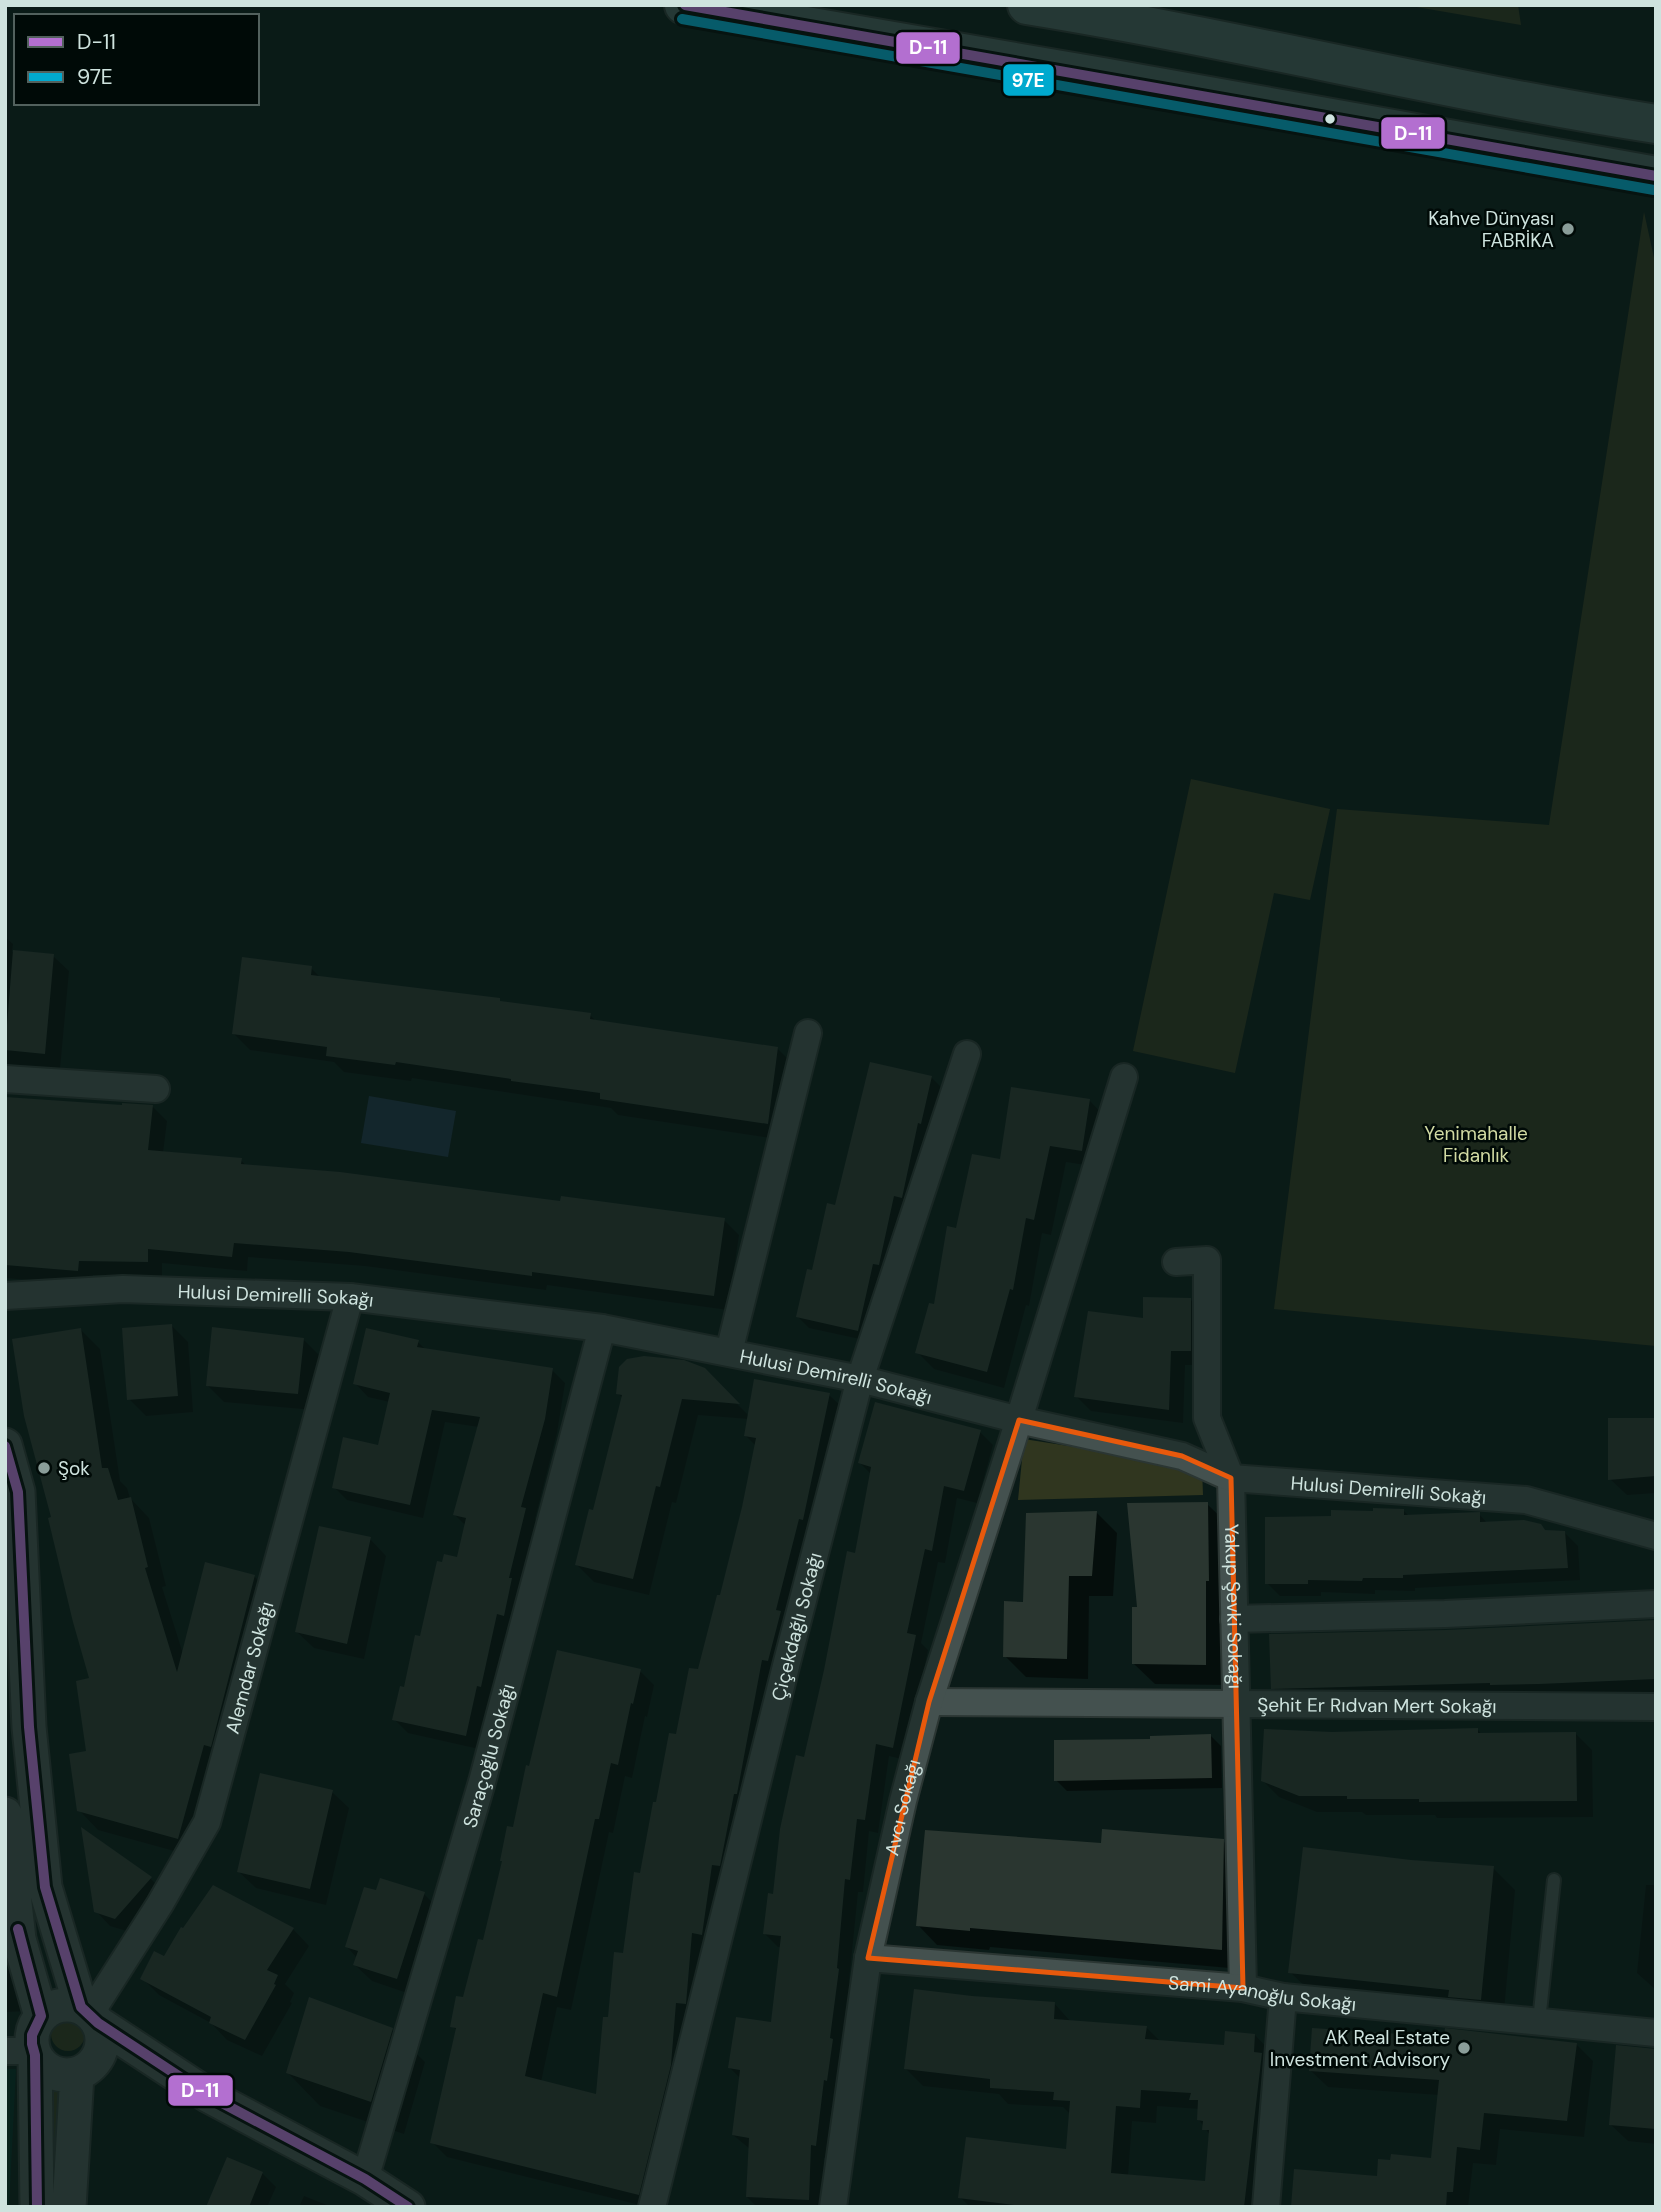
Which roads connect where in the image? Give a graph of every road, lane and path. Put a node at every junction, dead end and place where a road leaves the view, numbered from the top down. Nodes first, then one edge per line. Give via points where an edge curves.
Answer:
1 (684, 5) edge
2 (1027, 5) edge
3 (1656, 124) edge
4 (1656, 176) edge
5 (808, 1033) dead end
6 (967, 1054) dead end
7 (1124, 1077) dead end
8 (5, 1079) edge
9 (156, 1089) dead end
10 (1176, 1262) dead end
11 (5, 1296) edge
12 (350, 1297) junction
13 (602, 1328) junction
14 (729, 1352) junction
15 (860, 1379) junction
16 (1019, 1420) junction
17 (5, 1445) edge
18 (1231, 1478) junction
19 (12, 1492) edge
20 (1656, 1536) edge
21 (1656, 1604) edge
22 (1234, 1619) junction
23 (929, 1702) junction
24 (1235, 1703) junction
25 (1656, 1707) edge
26 (17, 1728) edge
27 (5, 1814) edge
28 (1554, 1880) dead end
29 (868, 1958) junction
30 (1243, 1988) junction
31 (1283, 1997) junction
32 (41, 2016) junction
33 (1539, 2021) junction
34 (1656, 2033) edge
35 (89, 2034) junction
36 (24, 2052) edge
37 (365, 2179) junction
38 (37, 2207) edge
39 (69, 2207) edge
40 (408, 2207) edge
41 (652, 2207) edge
42 (833, 2207) edge
43 (1266, 2207) edge

1 - 4 main road
2 - 3 main road
5 - 14 street
6 - 15 street, Çiçekdağlı Sokağı
7 - 16 street, Avcı Sokağı
8 - 9 street
10 - 18 street, Yakup Şevki Sokağı via 1207,1260 1207,1418
11 - 12 street, Hulusi Demirelli Sokağı via 123,1289
12 - 13 street, Hulusi Demirelli Sokağı
12 - 35 street, Alemdar Sokağı via 207,1822
13 - 14 street, Hulusi Demirelli Sokağı
13 - 37 street, Saraçoğlu Sokağı via 482,1782
14 - 15 street, Hulusi Demirelli Sokağı
15 - 16 street, Hulusi Demirelli Sokağı
15 - 41 street, Çiçekdağlı Sokağı
16 - 18 street, Hulusi Demirelli Sokağı via 1182,1456
16 - 23 street, Avcı Sokağı
17 - 19 street
18 - 20 street, Hulusi Demirelli Sokağı via 1526,1500
18 - 22 street, Yakup Şevki Sokağı
19 - 26 street
21 - 22 street
22 - 24 street, Yakup Şevki Sokağı
23 - 24 street, Şehit Er Rıdvan Mert Sokağı
23 - 29 street, Avcı Sokağı
24 - 25 street, Şehit Er Rıdvan Mert Sokağı
24 - 30 street, Yakup Şevki Sokağı
26 - 35 street via 45,1887
27 - 32 street via 19,1939
28 - 33 lane
29 - 30 street, Sami Ayanoğlu Sokağı
29 - 42 street, Avcı Sokağı
30 - 31 street, Sami Ayanoğlu Sokağı
31 - 33 street, Sami Ayanoğlu Sokağı
31 - 43 street
32 - 35 street via 63,2005
32 - 36 street
33 - 34 street, Sami Ayanoğlu Sokağı
35 - 36 street via 60,2075
35 - 37 street
35 - 39 street
36 - 38 street
37 - 40 street

